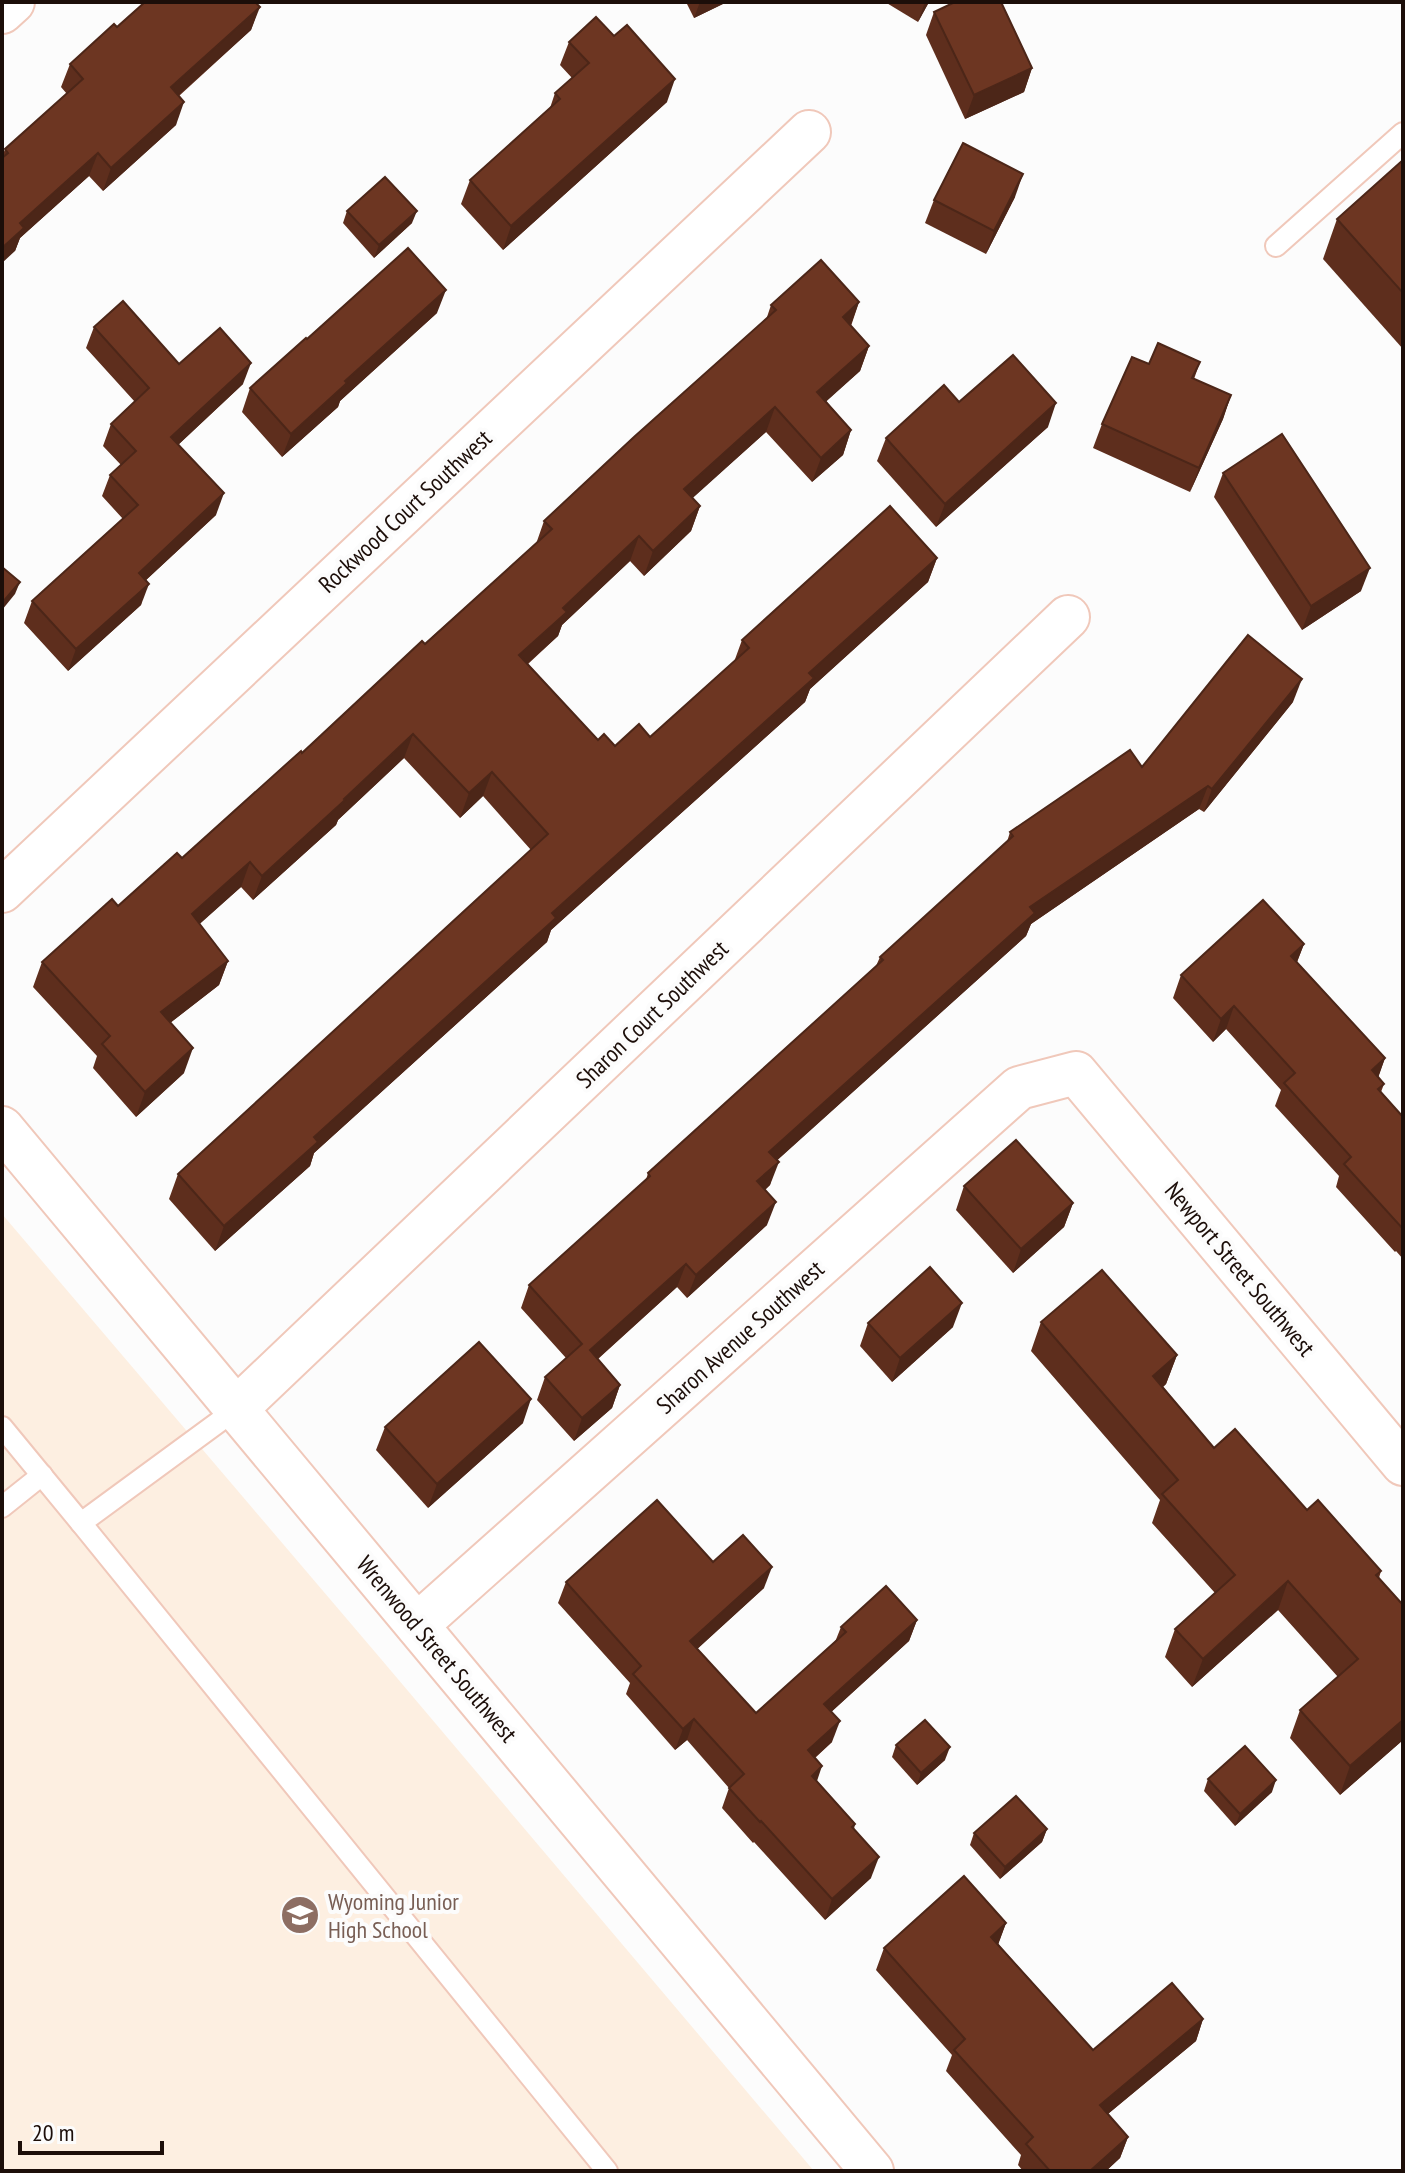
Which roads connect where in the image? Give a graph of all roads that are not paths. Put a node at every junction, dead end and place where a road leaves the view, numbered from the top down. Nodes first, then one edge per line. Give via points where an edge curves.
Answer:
1 (13, 2) edge
2 (2, 12) edge
3 (809, 132) dead end
4 (1403, 133) edge
5 (1276, 246) dead end
6 (1068, 617) dead end
7 (2, 891) edge
8 (1076, 1073) joint
9 (2, 1128) edge
10 (235, 1410) junction
11 (2, 1427) edge
12 (1403, 1464) edge
13 (42, 1475) junction
14 (2, 1507) edge
15 (81, 1523) junction
16 (417, 1625) junction
17 (607, 2171) edge
18 (872, 2171) edge

1 - 2 street
3 - 7 street, Rockwood Court Southwest
4 - 5 lane
6 - 10 street, Sharon Court Southwest
8 - 12 street, Newport Street Southwest
8 - 16 street, Sharon Avenue Southwest via 1019,1088
9 - 10 street, Wrenwood Street Southwest
10 - 15 lane
10 - 16 street, Wrenwood Street Southwest
11 - 13 lane
13 - 14 lane
13 - 15 lane
15 - 17 lane
16 - 18 street, Wrenwood Street Southwest

